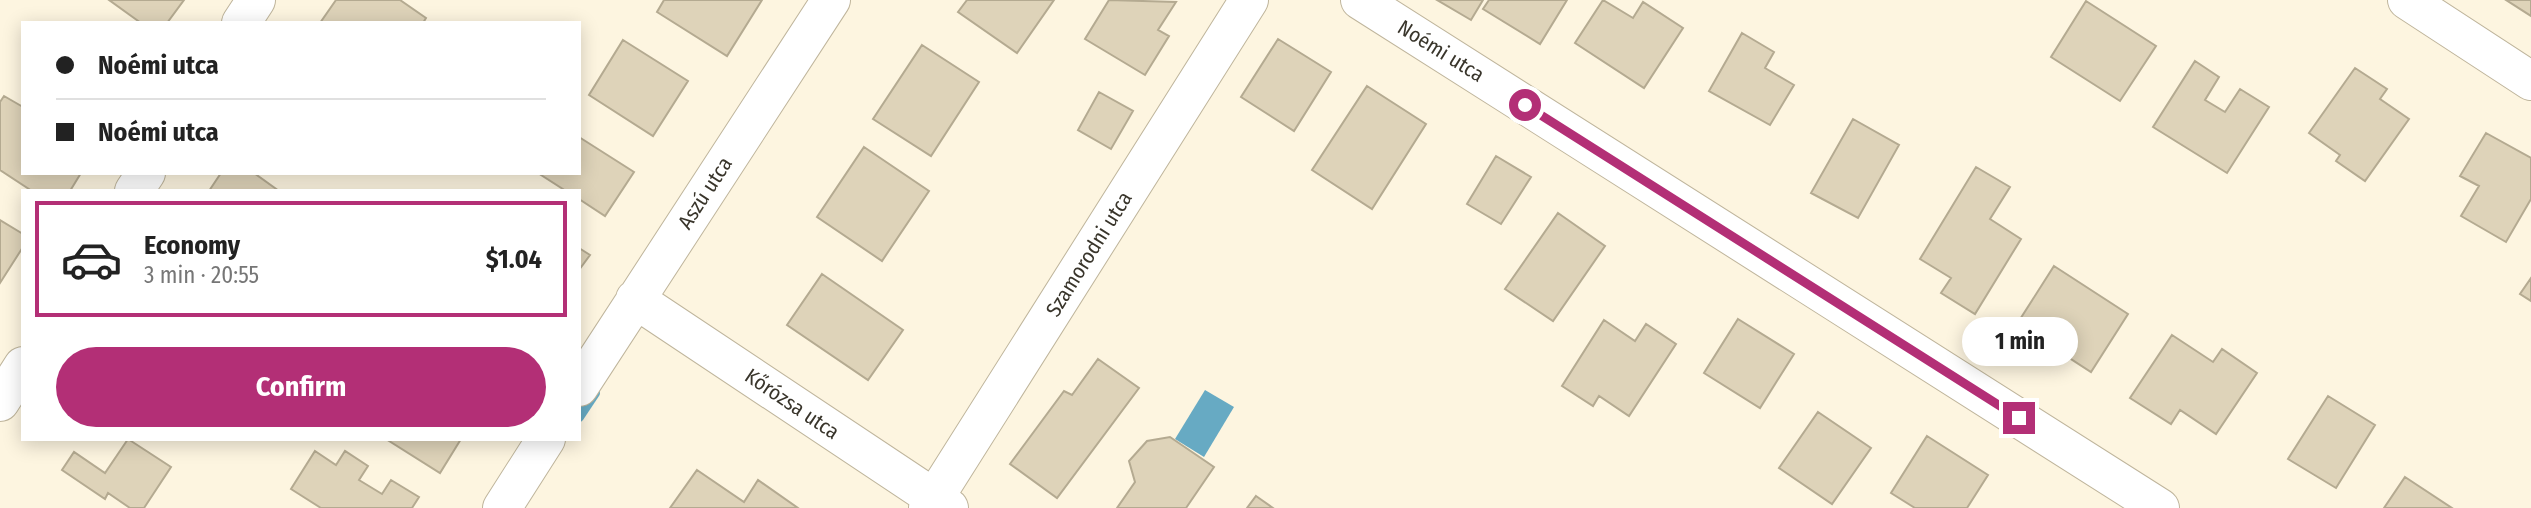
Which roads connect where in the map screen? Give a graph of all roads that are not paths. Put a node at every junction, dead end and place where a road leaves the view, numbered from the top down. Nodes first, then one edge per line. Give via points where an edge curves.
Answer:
1 (256, 0) edge
2 (831, 0) edge
3 (1249, 0) edge
4 (1360, 0) edge
5 (2407, 0) edge
6 (242, 21) edge
7 (2531, 81) edge
8 (635, 299) junction
9 (21, 369) edge
10 (581, 384) edge
11 (0, 402) edge
12 (545, 441) edge
13 (937, 505) edge
14 (502, 508) edge
15 (2160, 508) edge

1 - 6 street
2 - 8 street, Aszú utca
3 - 13 street, Szamorodni utca
4 - 15 street, Noémi utca
5 - 7 street
8 - 10 street, Aszú utca
8 - 13 street, Kőrózsa utca
9 - 11 street
12 - 14 street

